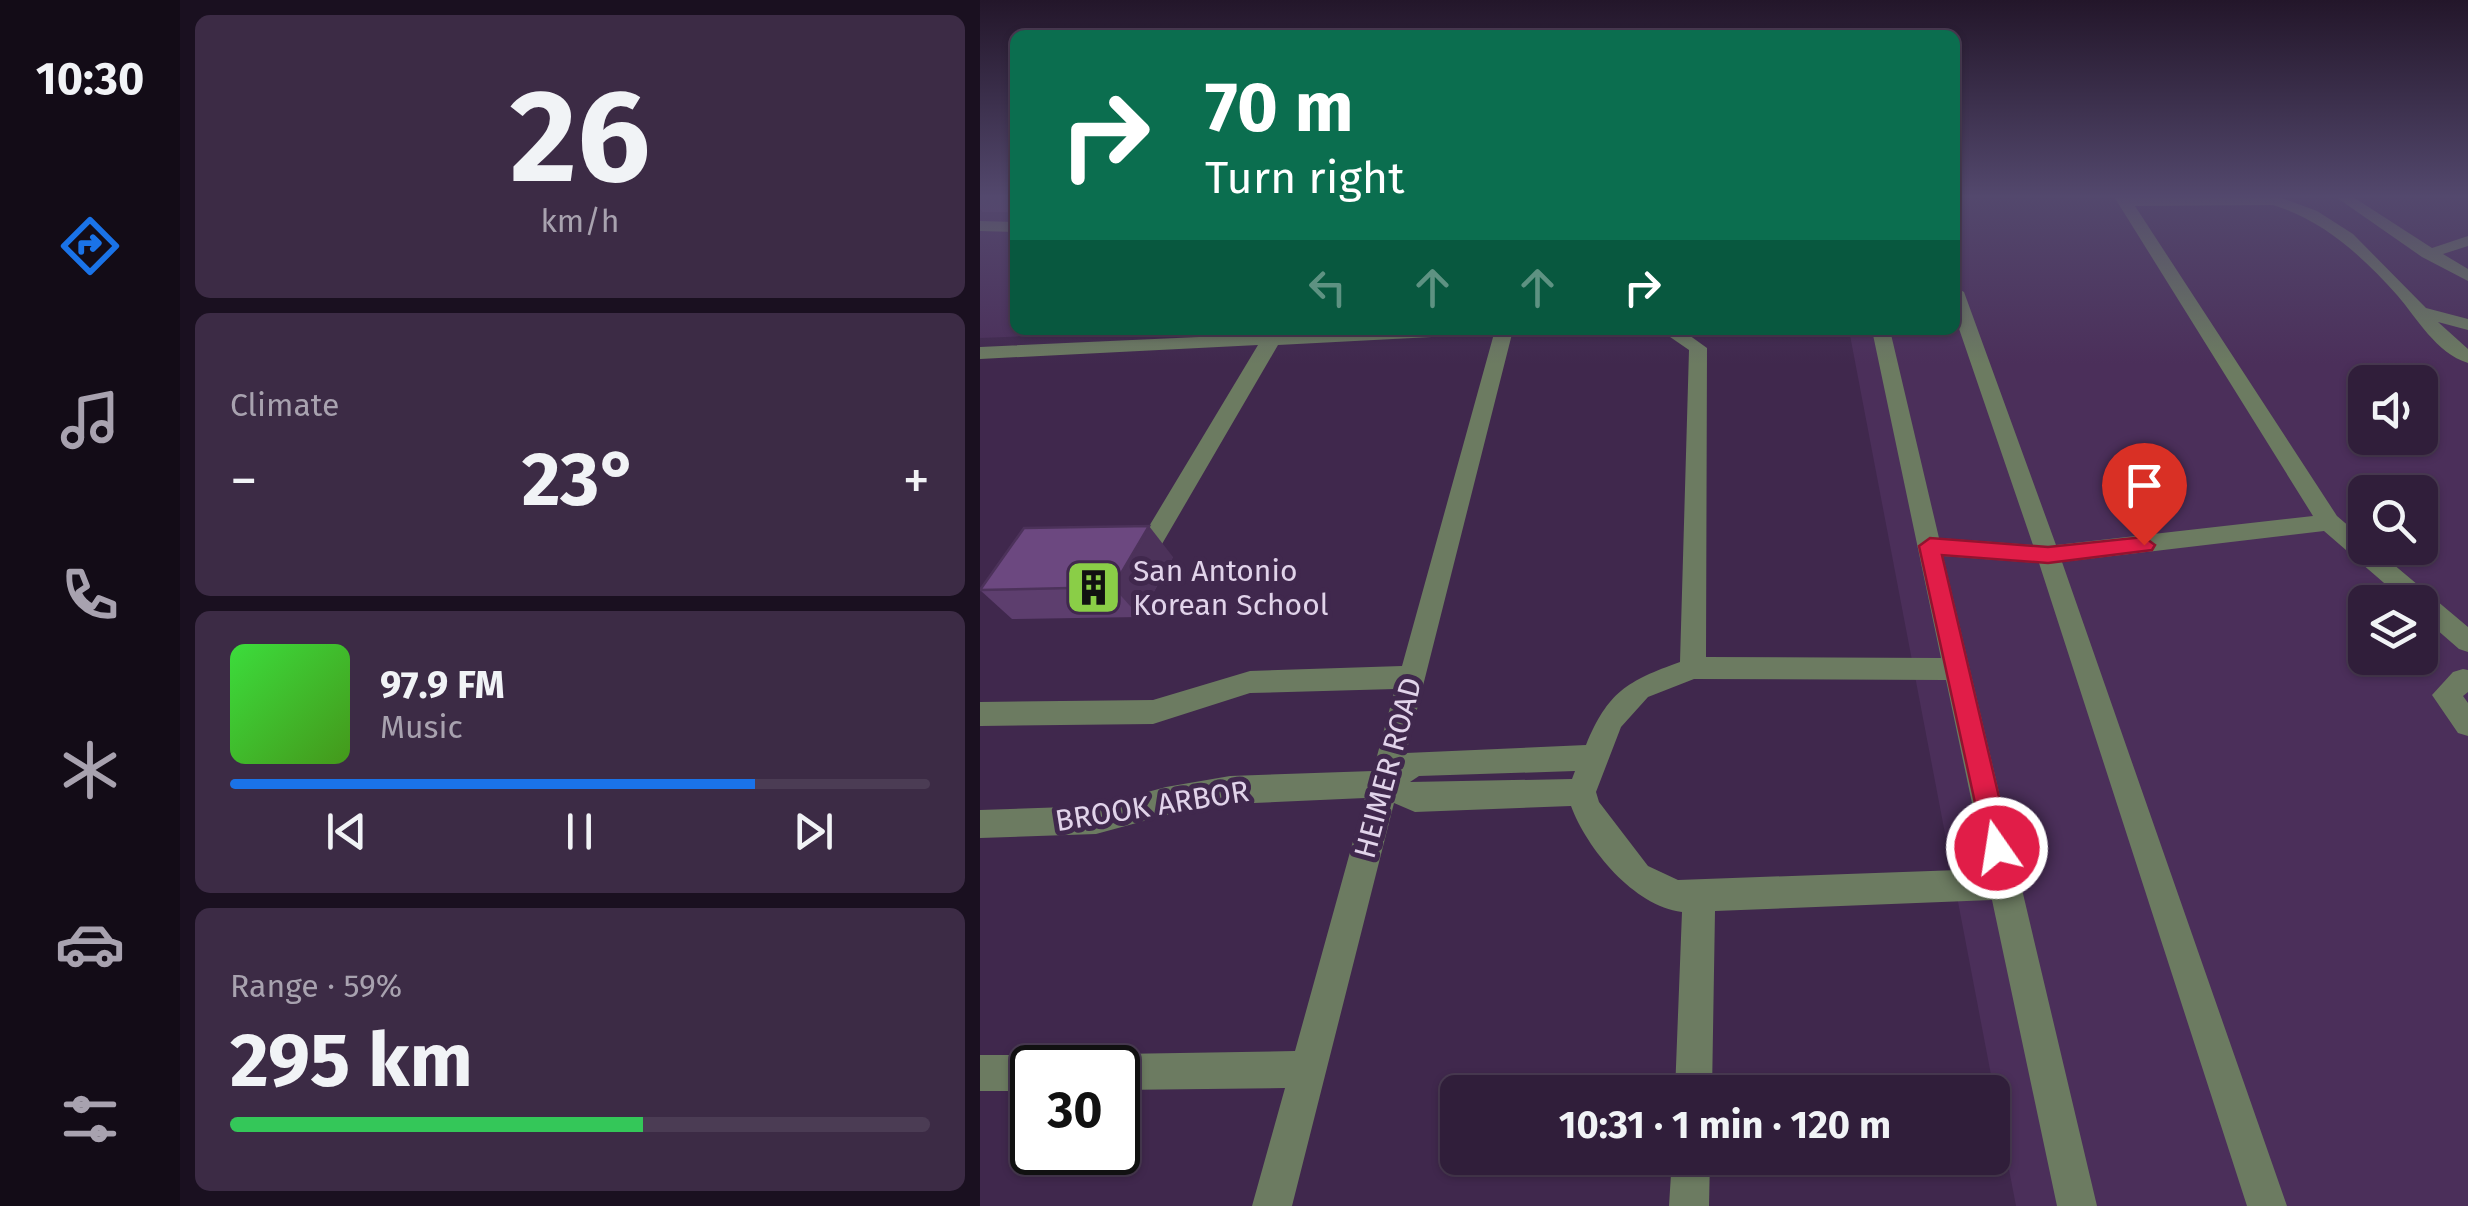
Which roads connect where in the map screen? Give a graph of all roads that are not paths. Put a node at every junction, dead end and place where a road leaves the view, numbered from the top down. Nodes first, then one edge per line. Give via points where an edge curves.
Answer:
1 (2156, 251) edge
2 (2358, 251) edge
3 (2424, 251) edge
4 (2437, 251) edge
5 (2428, 254) junction
6 (2468, 276) edge
7 (1960, 306) edge
8 (2418, 310) junction
9 (2468, 326) edge
10 (1275, 335) edge
11 (1503, 335) edge
12 (1677, 335) edge
13 (1882, 335) edge
14 (1131, 338) edge
15 (980, 353) edge
16 (2468, 357) edge
17 (2329, 522) junction
18 (1154, 538) dead end
19 (1930, 546) junction
20 (2048, 555) junction
21 (2468, 642) edge
22 (1693, 668) junction
23 (1957, 669) junction
24 (1412, 677) junction
25 (2468, 681) edge
26 (980, 714) edge
27 (2468, 724) edge
28 (1595, 758) junction
29 (1384, 784) junction
30 (1581, 792) junction
31 (980, 824) edge
32 (2005, 884) junction
33 (1699, 895) junction
34 (1308, 1069) junction
35 (1140, 1072) edge
36 (1010, 1073) edge
37 (980, 1074) edge
38 (1694, 1075) edge
39 (1691, 1175) edge
40 (1272, 1206) edge
41 (1690, 1206) edge
42 (2077, 1206) edge
43 (2268, 1206) edge

1 - 17 street
2 - 8 street
3 - 5 street
4 - 5 street
5 - 6 street
7 - 20 street
8 - 9 street
8 - 16 street via 2444,343
10 - 14 street
10 - 18 street
11 - 24 street, HEIMER ROAD
12 - 22 street via 1698,348
13 - 19 street
14 - 15 street
17 - 20 street
17 - 21 street
19 - 20 street
19 - 23 street
20 - 43 street
22 - 23 street
22 - 28 street via 1638,689 1610,720
23 - 32 street
24 - 26 street via 1250,682 1153,712
24 - 29 street, HEIMER ROAD
25 - 27 street via 2446,695
28 - 29 street via 1414,763
28 - 30 street
29 - 30 street via 1415,798
29 - 31 street, BROOK ARBOR via 1230,790 1096,820
29 - 34 street, HEIMER ROAD
30 - 33 street via 1638,878 1677,896
32 - 33 street
32 - 42 street
33 - 38 street
34 - 35 street
34 - 40 street, HEIMER ROAD
36 - 37 street
39 - 41 street

